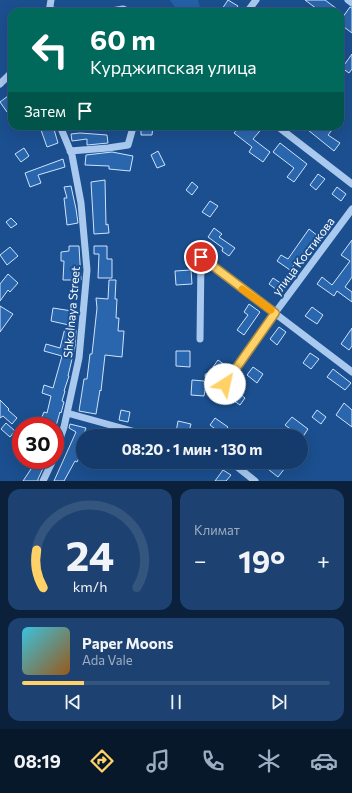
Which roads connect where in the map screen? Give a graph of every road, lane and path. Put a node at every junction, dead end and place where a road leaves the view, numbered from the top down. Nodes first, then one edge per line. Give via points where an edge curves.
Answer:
1 (348, 0) edge
2 (352, 3) edge
3 (8, 76) edge
4 (0, 84) edge
5 (62, 130) edge
6 (132, 130) edge
7 (282, 130) edge
8 (70, 151) junction
9 (352, 184) edge
10 (352, 209) edge
11 (275, 313) junction
12 (200, 339) dead end
13 (352, 372) edge
14 (208, 376) dead end
15 (67, 413) junction
16 (64, 427) edge
17 (125, 429) edge
18 (49, 469) edge
19 (240, 469) edge
20 (43, 481) edge
21 (255, 481) edge

1 - 2 street
3 - 4 street
5 - 8 street, Shkolnaya Street
6 - 8 street via 128,145
7 - 9 street
8 - 15 street, Shkolnaya Street via 81,203 87,270 80,358
10 - 11 street, улица Костикова
11 - 12 street via 201,257
11 - 13 street
11 - 14 street, улица Костикова via 217,396 212,390
15 - 16 street, Shkolnaya Street
15 - 17 street
18 - 20 street
19 - 21 street

